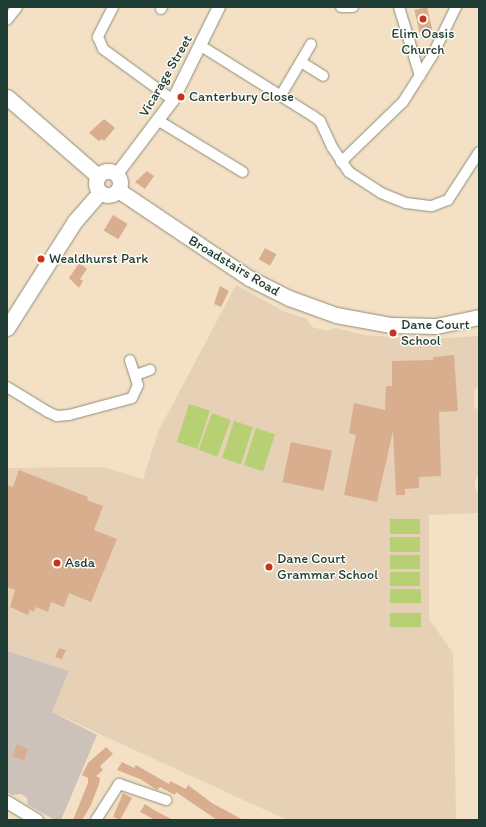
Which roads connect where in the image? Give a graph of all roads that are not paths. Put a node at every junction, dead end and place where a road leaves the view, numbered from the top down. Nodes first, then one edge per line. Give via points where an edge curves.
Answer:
1 (17, 7) edge
2 (113, 7) edge
3 (219, 7) edge
4 (341, 7) edge
5 (353, 7) edge
6 (399, 7) edge
7 (456, 7) edge
8 (7, 20) edge
9 (311, 44) dead end
10 (201, 46) junction
11 (300, 62) junction
12 (323, 76) dead end
13 (420, 76) junction
14 (281, 96) junction
15 (7, 97) edge
16 (173, 100) junction
17 (159, 121) junction
18 (479, 152) edge
19 (341, 162) junction
20 (242, 172) dead end
21 (117, 174) junction
22 (98, 176) junction
23 (118, 190) junction
24 (100, 192) junction
25 (479, 317) edge
26 (7, 328) edge
27 (130, 360) dead end
28 (150, 370) dead end
29 (136, 375) junction
30 (7, 387) edge
31 (166, 800) dead end
32 (7, 802) edge
33 (37, 820) edge
34 (96, 820) edge

1 - 8 street
2 - 16 street via 98,37 103,50
3 - 10 street, Vicarage Street
4 - 5 street
6 - 13 street
7 - 13 street
9 - 11 street
10 - 14 street
10 - 16 street, Vicarage Street
11 - 12 street
11 - 14 street
13 - 19 street via 403,102
14 - 19 street via 320,121
15 - 22 main road
16 - 17 street, Vicarage Street
17 - 20 street via 231,171
17 - 21 street, Vicarage Street
18 - 19 street via 448,200 432,206 406,203 360,181
21 - 22 main road via 107,170
21 - 23 main road via 120,180
22 - 24 main road via 96,182
23 - 24 main road via 111,194
23 - 25 main road, Broadstairs Road via 249,278 288,298 336,314 391,325 436,326
24 - 26 main road via 75,221
27 - 29 street
28 - 29 street
29 - 30 street via 137,392 127,401 69,415 57,416 48,412
31 - 34 street via 121,780
32 - 33 street

